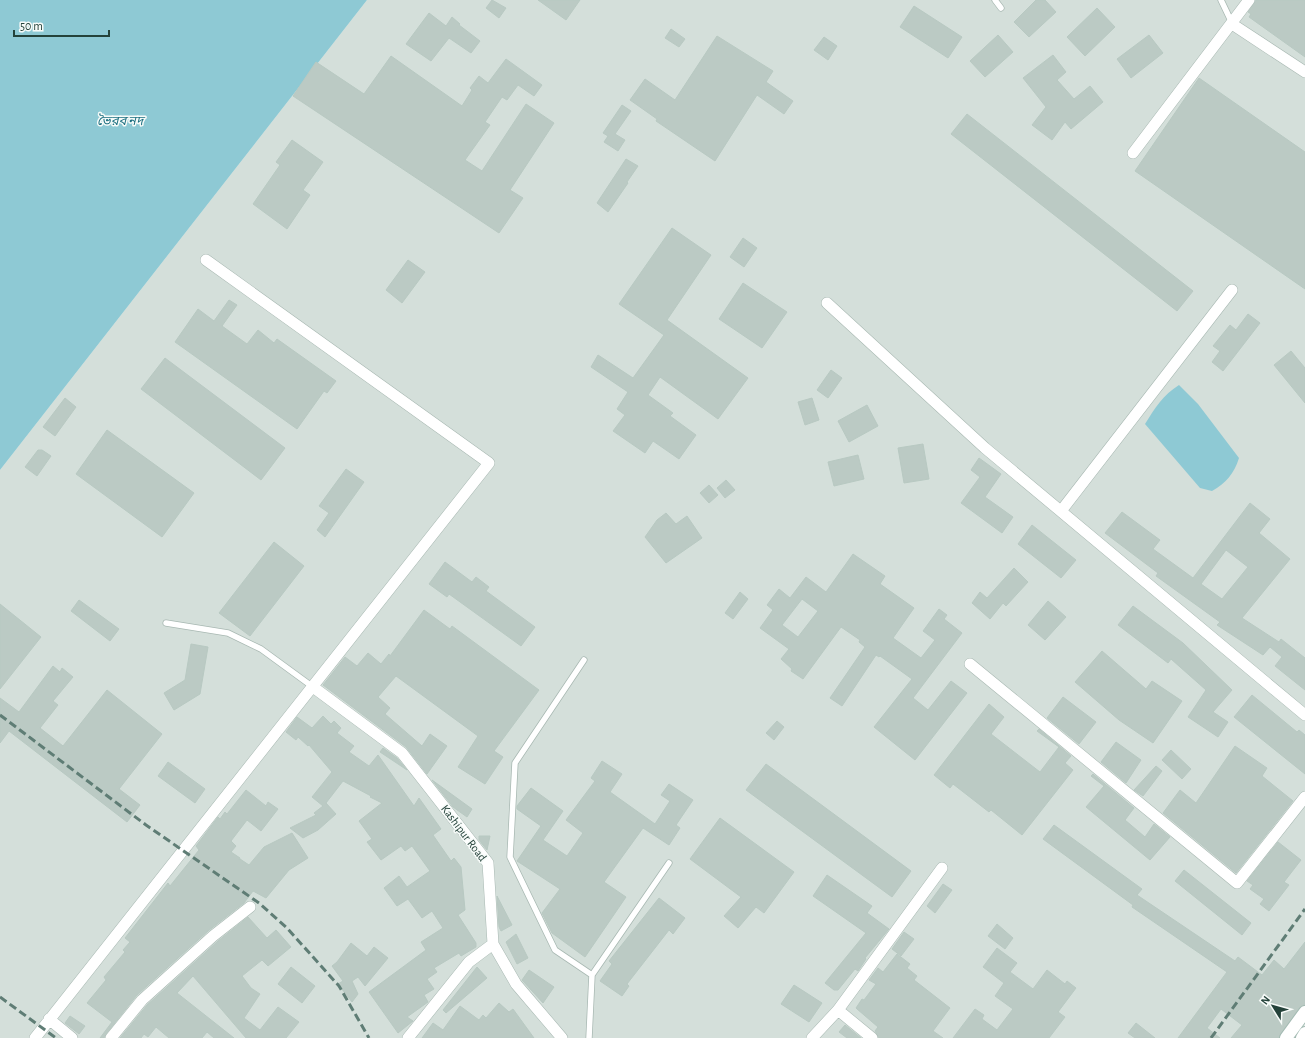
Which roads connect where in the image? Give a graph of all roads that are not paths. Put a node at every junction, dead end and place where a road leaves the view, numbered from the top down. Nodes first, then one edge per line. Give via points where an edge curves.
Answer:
1 (996, 0) edge
2 (1221, 0) edge
3 (1249, 0) edge
4 (1001, 8) dead end
5 (1232, 24) junction
6 (1305, 72) edge
7 (1133, 153) dead end
8 (206, 260) dead end
9 (1232, 290) dead end
10 (827, 303) dead end
11 (1061, 511) junction
12 (166, 623) dead end
13 (584, 660) dead end
14 (970, 664) dead end
15 (313, 687) junction
16 (1305, 715) edge
17 (1305, 797) edge
18 (669, 863) dead end
19 (942, 868) dead end
20 (250, 907) dead end
21 (493, 944) junction
22 (592, 975) junction
23 (838, 1010) junction
24 (1305, 1012) edge
25 (49, 1019) junction
26 (1305, 1033) edge
27 (34, 1038) edge
28 (72, 1038) edge
29 (111, 1038) edge
30 (408, 1038) edge
31 (562, 1038) edge
32 (589, 1038) edge
33 (812, 1038) edge
34 (872, 1038) edge
35 (1286, 1038) edge
36 (1302, 1038) edge

1 - 4 lane
2 - 5 lane
3 - 5 street
5 - 6 street
5 - 7 street
8 - 15 street via 489,463
9 - 11 street
10 - 11 street via 985,448
11 - 16 street
12 - 15 lane via 228,633 261,649
13 - 22 lane via 515,763 510,857 554,950
14 - 17 street via 1237,883
15 - 21 street, Kashipur Road via 402,754 488,863
15 - 25 street
18 - 22 lane
19 - 23 street
20 - 29 street via 213,936 142,1000
21 - 30 street via 469,962
21 - 31 street, Kashipur Road via 516,984
22 - 32 lane
23 - 33 street
23 - 34 street
24 - 35 main road
25 - 27 street
25 - 28 street
26 - 36 main road

